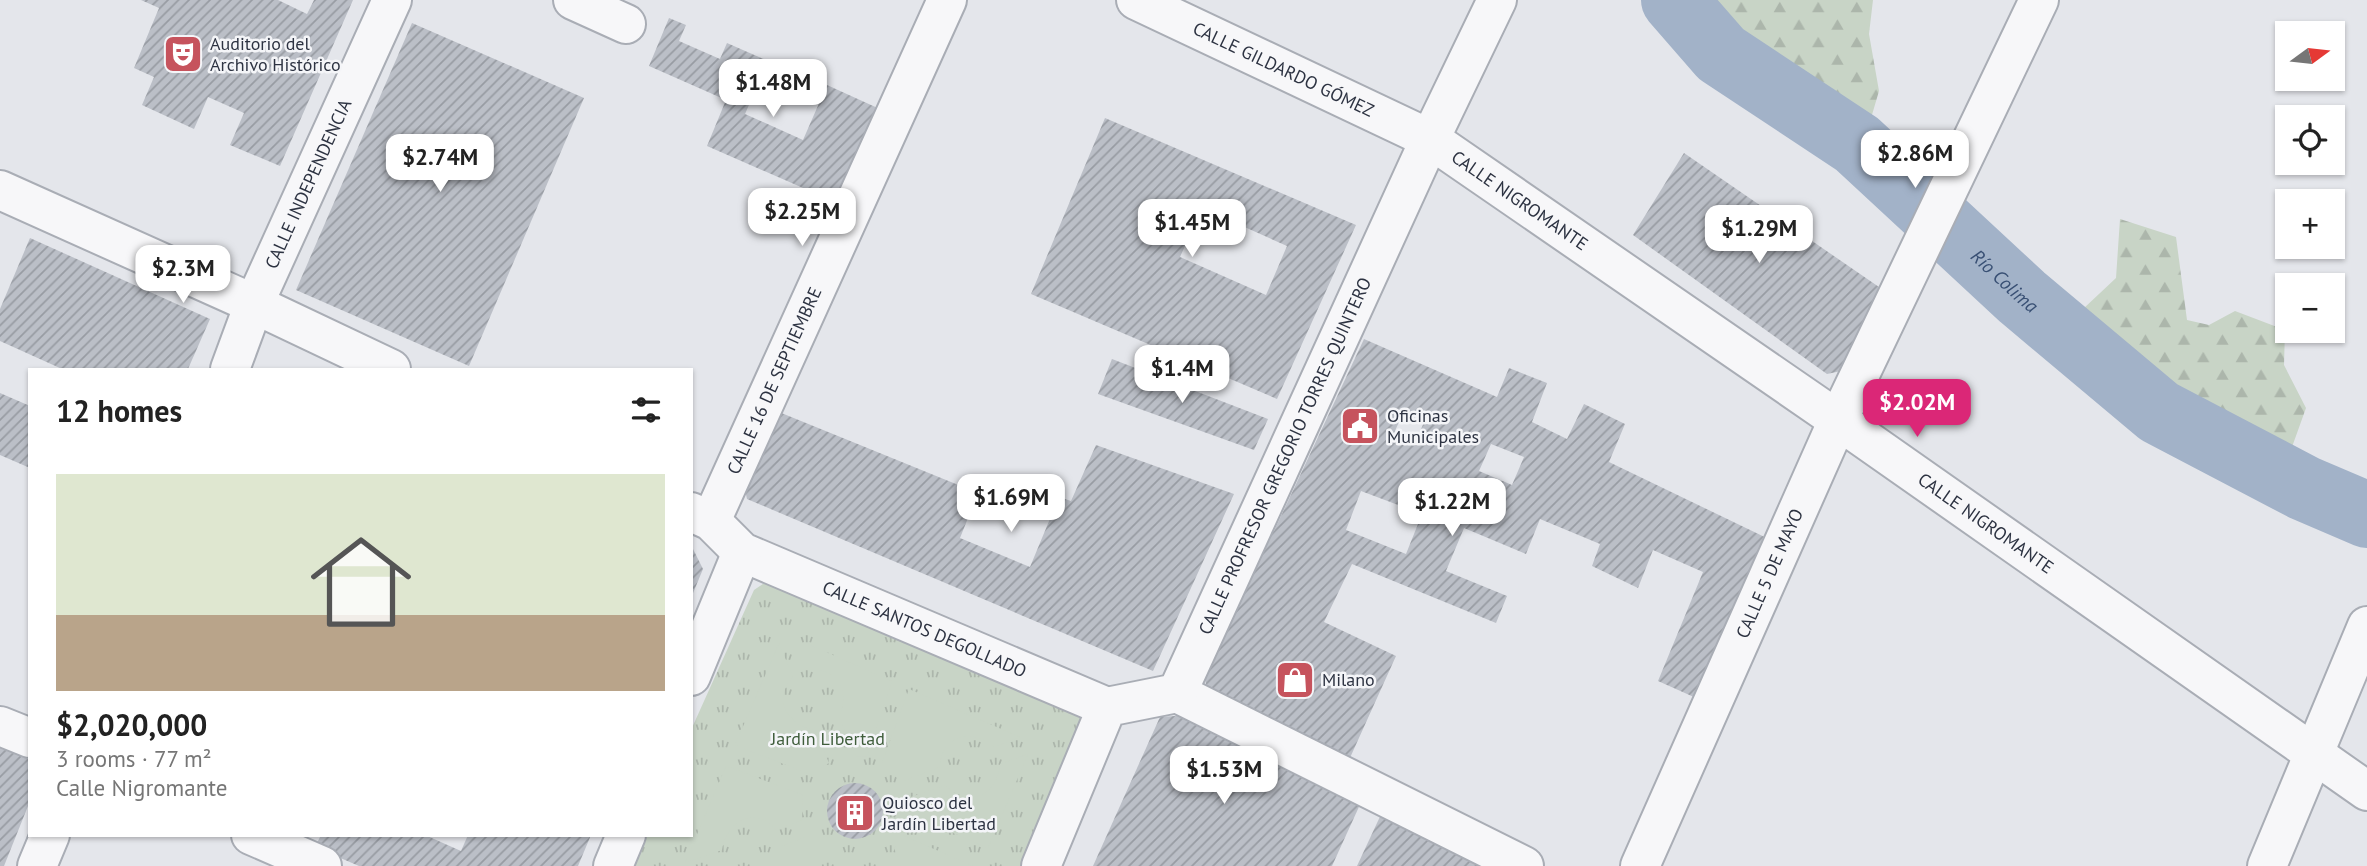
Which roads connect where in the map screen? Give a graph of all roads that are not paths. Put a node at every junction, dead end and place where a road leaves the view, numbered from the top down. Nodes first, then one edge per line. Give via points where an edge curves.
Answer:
1 (392, 0) edge
2 (573, 0) edge
3 (947, 0) edge
4 (1136, 0) edge
5 (1497, 0) edge
6 (2039, 0) edge
7 (626, 24) dead end
8 (1430, 139) junction
9 (0, 190) edge
10 (254, 304) junction
11 (230, 368) edge
12 (389, 368) edge
13 (1838, 420) junction
14 (701, 517) edge
15 (742, 552) junction
16 (2361, 638) edge
17 (693, 671) edge
18 (1177, 693) junction
19 (1107, 707) junction
20 (0, 726) edge
21 (28, 737) edge
22 (2313, 753) junction
23 (2367, 791) edge
24 (49, 837) edge
25 (256, 837) edge
26 (625, 837) edge
27 (37, 866) edge
28 (322, 866) edge
29 (613, 866) edge
30 (1041, 866) edge
31 (1524, 866) edge
32 (1640, 866) edge
33 (2267, 866) edge

1 - 10 street, CALLE INDEPENDENCIA
2 - 7 street
3 - 14 street, CALLE 16 DE SEPTIEMBRE
4 - 8 street, CALLE GILDARDO GÓMEZ
5 - 8 street, CALLE PROFRESOR GREGORIO TORRES QUINTERO
6 - 13 street, CALLE 5 DE MAYO
8 - 13 street, CALLE NIGROMANTE
8 - 18 street, CALLE PROFRESOR GREGORIO TORRES QUINTERO
9 - 10 street
10 - 11 street, CALLE INDEPENDENCIA
10 - 12 street
13 - 22 street, CALLE NIGROMANTE
13 - 32 street, CALLE 5 DE MAYO
14 - 15 street, CALLE 16 DE SEPTIEMBRE
15 - 17 street
15 - 19 street, CALLE SANTOS DEGOLLADO
16 - 22 street
18 - 19 street
18 - 31 street
19 - 30 street
20 - 21 street
22 - 23 street, CALLE NIGROMANTE
22 - 33 street
24 - 27 street
25 - 28 street
26 - 29 street

